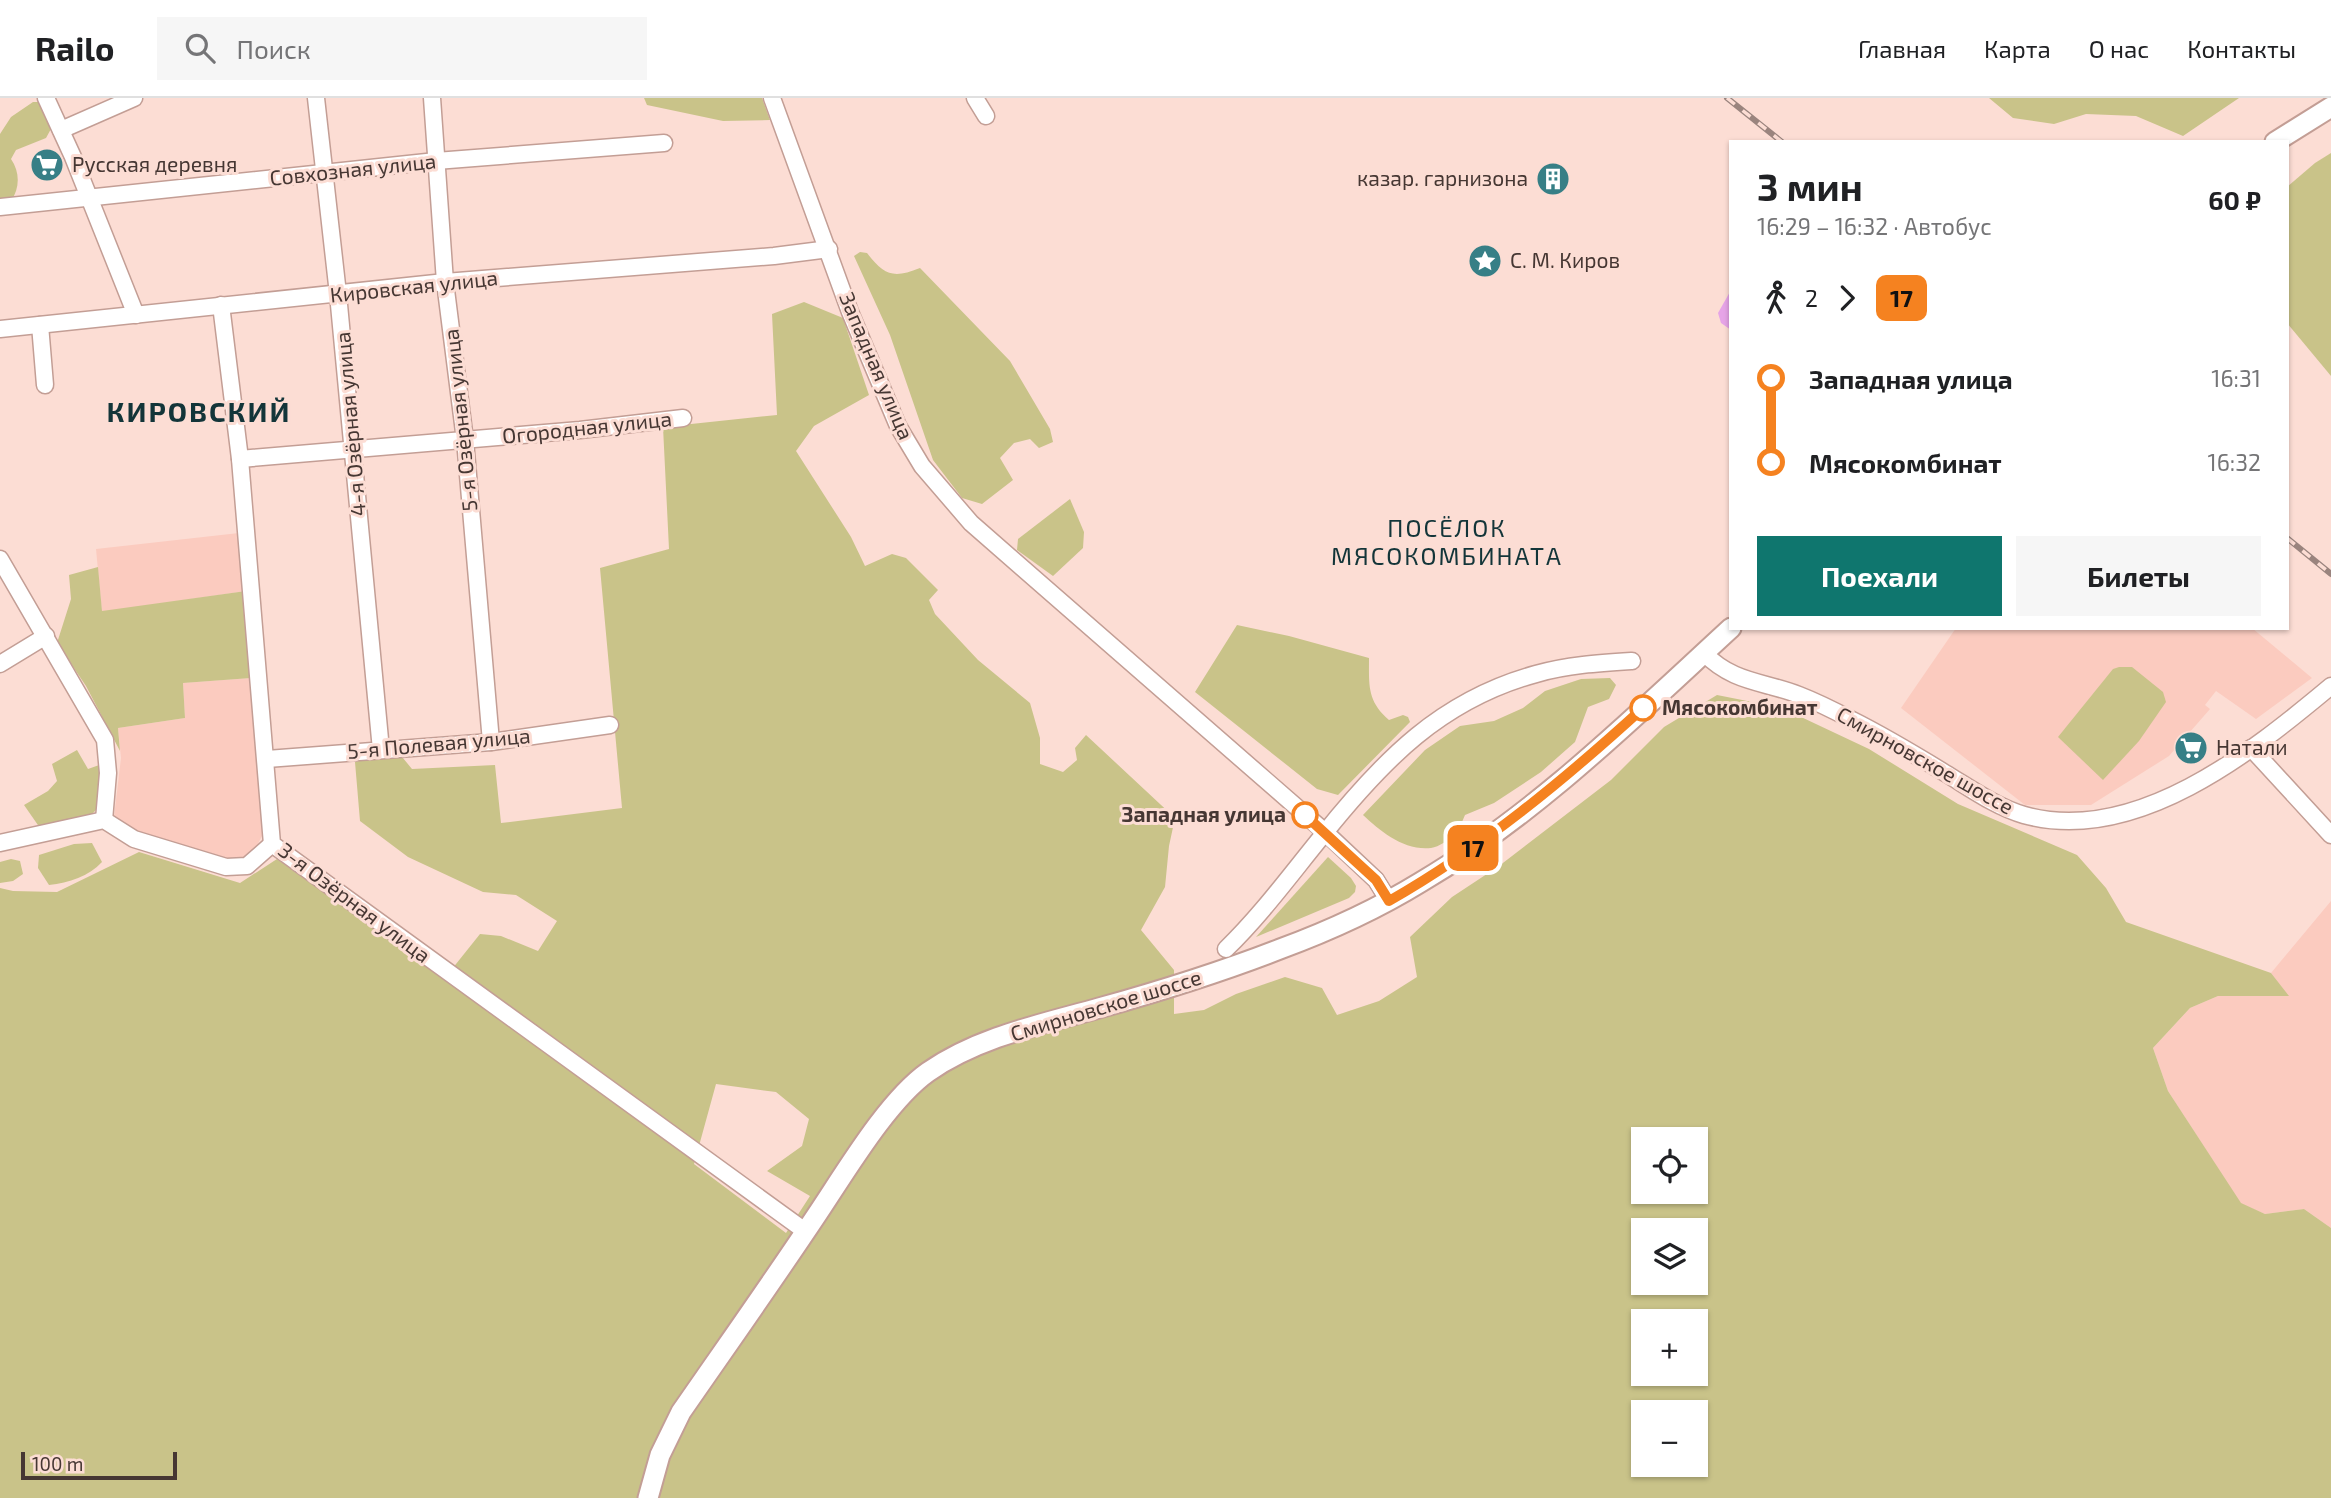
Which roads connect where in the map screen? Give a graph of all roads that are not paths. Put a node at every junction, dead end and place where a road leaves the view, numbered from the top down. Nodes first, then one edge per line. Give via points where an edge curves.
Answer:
1 (46, 98) edge
2 (134, 98) edge
3 (316, 98) edge
4 (432, 98) edge
5 (772, 98) edge
6 (975, 98) edge
7 (2331, 107) edge
8 (986, 116) dead end
9 (61, 130) junction
10 (2278, 140) edge
11 (664, 143) dead end
12 (436, 161) junction
13 (325, 173) junction
14 (89, 197) junction
15 (0, 207) edge
16 (829, 249) junction
17 (445, 282) junction
18 (338, 295) junction
19 (222, 305) junction
20 (136, 315) junction
21 (40, 325) junction
22 (0, 329) edge
23 (45, 385) dead end
24 (683, 418) dead end
25 (465, 440) junction
26 (354, 449) junction
27 (240, 459) junction
28 (0, 559) edge
29 (1729, 630) edge
30 (46, 636) junction
31 (1704, 653) junction
32 (1632, 661) dead end
33 (0, 664) edge
34 (2331, 686) edge
35 (610, 725) dead end
36 (491, 742) junction
37 (2250, 748) junction
38 (381, 750) junction
39 (267, 759) junction
40 (104, 820) junction
41 (1325, 832) junction
42 (2331, 835) edge
43 (0, 843) edge
44 (272, 844) junction
45 (1389, 901) junction
46 (1226, 949) dead end
47 (805, 1231) junction
48 (648, 1498) edge

1 - 9 street
2 - 9 street
3 - 13 street, 4-я Озёрная улица
4 - 12 street, 5-я Озёрная улица
5 - 16 street, Западная улица
6 - 8 street
7 - 10 main road
9 - 14 street
11 - 12 street, Совхозная улица
12 - 13 street, Совхозная улица
12 - 17 street, 5-я Озёрная улица
13 - 14 street, Совхозная улица
13 - 18 street, 4-я Озёрная улица
14 - 15 street, Совхозная улица
14 - 20 street
16 - 17 street, Кировская улица
16 - 41 street, Западная улица via 898,426 937,486 971,523
17 - 18 street, Кировская улица
17 - 25 street, 5-я Озёрная улица
18 - 19 street, Кировская улица
18 - 26 street, 4-я Озёрная улица
19 - 20 street, Кировская улица
19 - 27 street, 3-я Озёрная улица
20 - 21 street, Кировская улица
21 - 22 street, Кировская улица
21 - 23 street
24 - 25 street, Огородная улица
25 - 26 street, Огородная улица
25 - 36 street, 5-я Озёрная улица
26 - 27 street, Огородная улица
26 - 38 street, 4-я Озёрная улица
27 - 39 street, 3-я Озёрная улица
28 - 30 street
29 - 31 main road, Смирновское шоссе
30 - 33 street
30 - 40 street via 105,740
31 - 37 street, Смирновское шоссе via 1734,676 1816,702 2008,809 2046,820 2094,819 2140,809 2187,788
31 - 45 main road, Смирновское шоссе via 1529,806
32 - 41 street via 1535,674 1469,700 1427,726 1384,763
34 - 37 street, Смирновское шоссе
35 - 36 street, 5-я Полевая улица
36 - 38 street, 5-я Полевая улица
37 - 42 street
38 - 39 street, 5-я Полевая улица
39 - 44 street, 3-я Озёрная улица
40 - 43 street
40 - 44 street via 134,839 226,867 247,866
41 - 45 street, Западная улица via 1376,880
41 - 46 street via 1255,921
44 - 47 street, 3-я Озёрная улица
45 - 47 main road, Смирновское шоссе via 1281,949 1023,1029 968,1050 928,1072 898,1099
47 - 48 main road, Смирновское шоссе via 681,1412 660,1455

